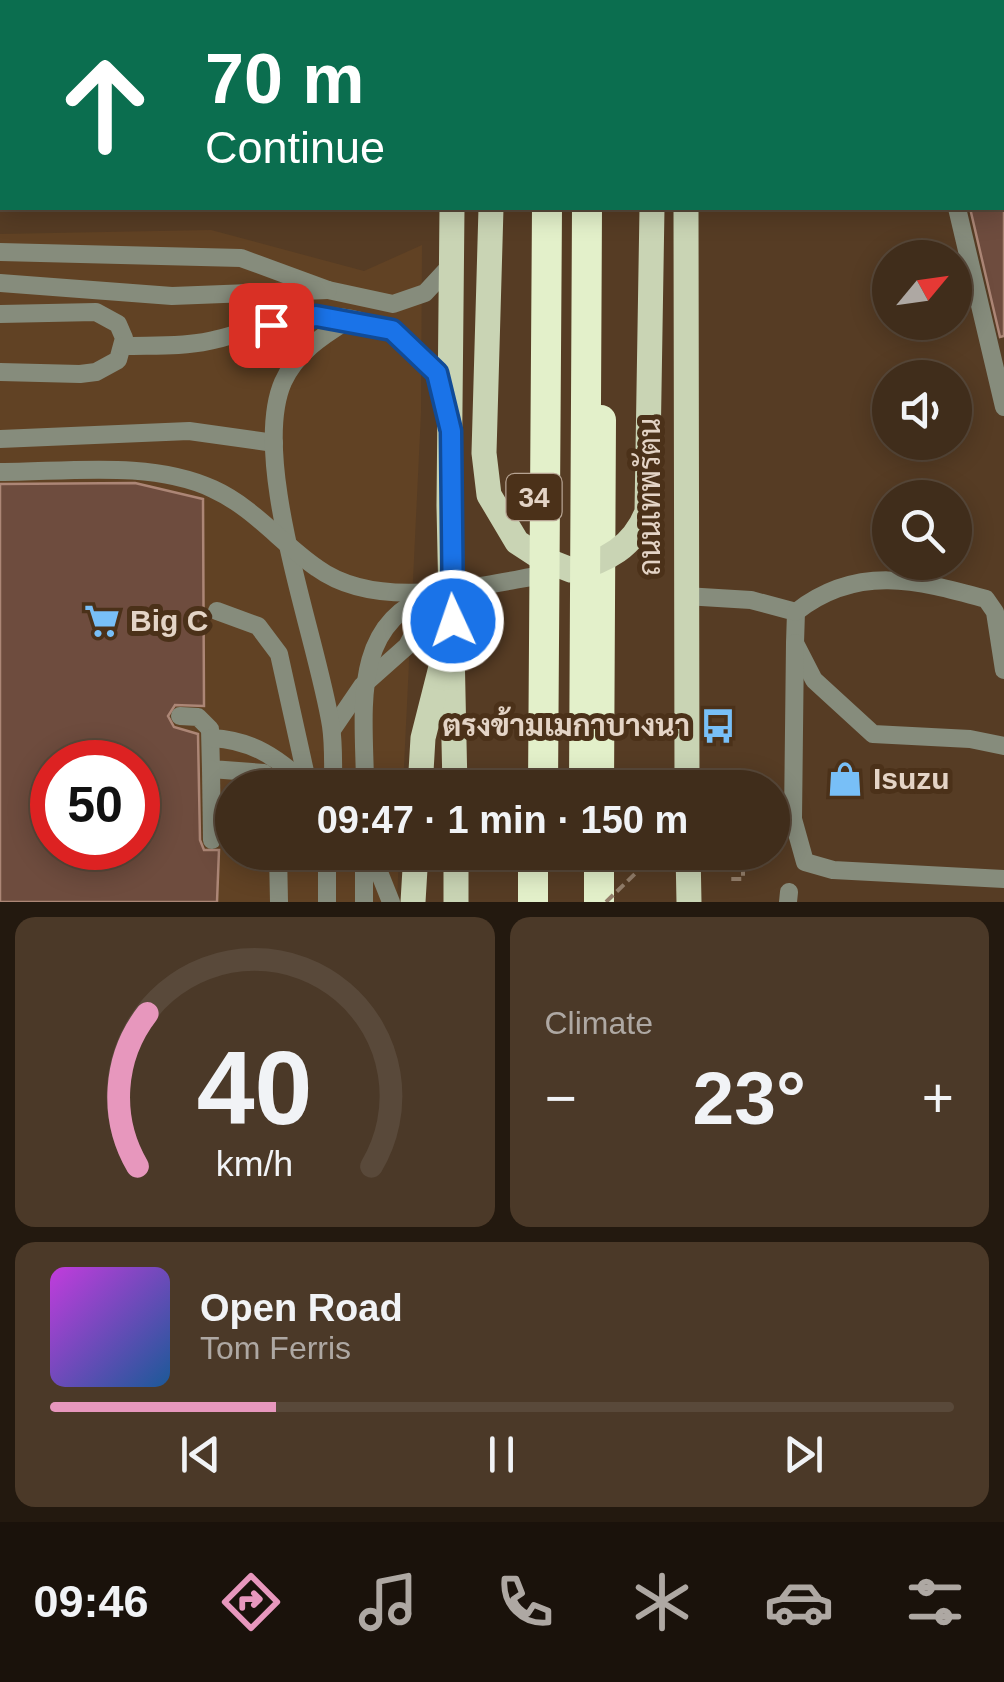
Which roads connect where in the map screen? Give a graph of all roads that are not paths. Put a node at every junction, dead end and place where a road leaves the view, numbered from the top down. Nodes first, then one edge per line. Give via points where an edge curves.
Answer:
1 (452, 210) edge
2 (490, 210) edge
3 (532, 210) edge
4 (546, 210) edge
5 (587, 210) edge
6 (602, 210) edge
7 (652, 210) edge
8 (686, 210) edge
9 (957, 210) edge
10 (0, 252) edge
11 (451, 265) junction
12 (0, 283) edge
13 (328, 290) junction
14 (0, 314) edge
15 (348, 320) junction
16 (123, 346) junction
17 (0, 372) edge
18 (1004, 407) edge
19 (451, 431) junction
20 (0, 439) edge
21 (274, 443) junction
22 (0, 472) edge
23 (450, 562) junction
24 (571, 570) junction
25 (461, 586) junction
26 (685, 596) junction
27 (217, 611) dead end
28 (796, 612) junction
29 (453, 621) junction
30 (796, 644) junction
31 (1004, 670) edge
32 (180, 716) dead end
33 (332, 730) junction
34 (1004, 734) edge
35 (212, 738) junction
36 (1004, 745) edge
37 (210, 768) junction
38 (232, 770) edge
39 (291, 770) edge
40 (304, 770) edge
41 (333, 770) edge
42 (364, 770) edge
43 (421, 770) edge
44 (455, 770) edge
45 (533, 770) edge
46 (543, 770) edge
47 (584, 770) edge
48 (600, 770) edge
49 (688, 770) edge
50 (212, 840) dead end
51 (278, 870) edge
52 (319, 870) edge
53 (327, 870) edge
54 (367, 870) edge
55 (376, 870) edge
56 (415, 870) edge
57 (456, 870) edge
58 (533, 870) edge
59 (543, 870) edge
60 (584, 870) edge
61 (600, 870) edge
62 (690, 870) edge
63 (1004, 880) edge
64 (279, 902) edge
65 (318, 902) edge
66 (327, 902) edge
67 (364, 902) edge
68 (391, 902) edge
69 (413, 902) edge
70 (456, 902) edge
71 (533, 902) edge
72 (543, 902) edge
73 (583, 902) edge
74 (602, 902) edge
75 (689, 902) edge

1 - 11 main road
2 - 24 main road, bridge via 488,495 517,542
3 - 45 highway, 34
4 - 46 highway, bridge
5 - 47 highway, bridge
6 - 48 highway, ถนนเทพรัตน / 34
7 - 24 main road, bridge via 647,512 620,550
8 - 26 main road, ถนนเทพรัตน
9 - 18 street
10 - 13 street via 242,258
11 - 13 street via 425,293 392,304
11 - 19 main road
12 - 13 street via 172,296
14 - 16 street via 96,312 118,324
15 - 16 street via 316,316 207,342
15 - 19 street via 392,330 437,373
15 - 21 street via 293,364 281,386
16 - 17 street via 118,360 96,372
19 - 23 main road
20 - 21 street via 189,432
21 - 33 street via 294,585
22 - 25 street, bridge via 182,478 215,489 321,572 350,584 400,592
23 - 29 main road
23 - 33 street via 407,646 355,694
24 - 25 street, bridge
25 - 42 street, bridge via 399,610 378,634 365,694
26 - 28 street via 751,600
26 - 49 main road, ถนนเทพรัตน
27 - 40 street via 258,626 279,654
28 - 30 street
28 - 31 street via 837,586 880,578 986,598 995,612
29 - 43 main road
29 - 44 main road
30 - 36 street via 814,680 873,734
30 - 63 street via 792,819 805,862 832,870
32 - 35 street via 198,718
33 - 41 street
34 - 36 street
35 - 37 street
35 - 39 street via 256,746
37 - 38 street
37 - 50 street
51 - 64 street
52 - 65 street
53 - 66 street
54 - 67 street
55 - 68 street
56 - 69 main road
57 - 70 main road
58 - 71 highway
59 - 72 highway
60 - 73 highway
61 - 74 highway
62 - 75 main road

